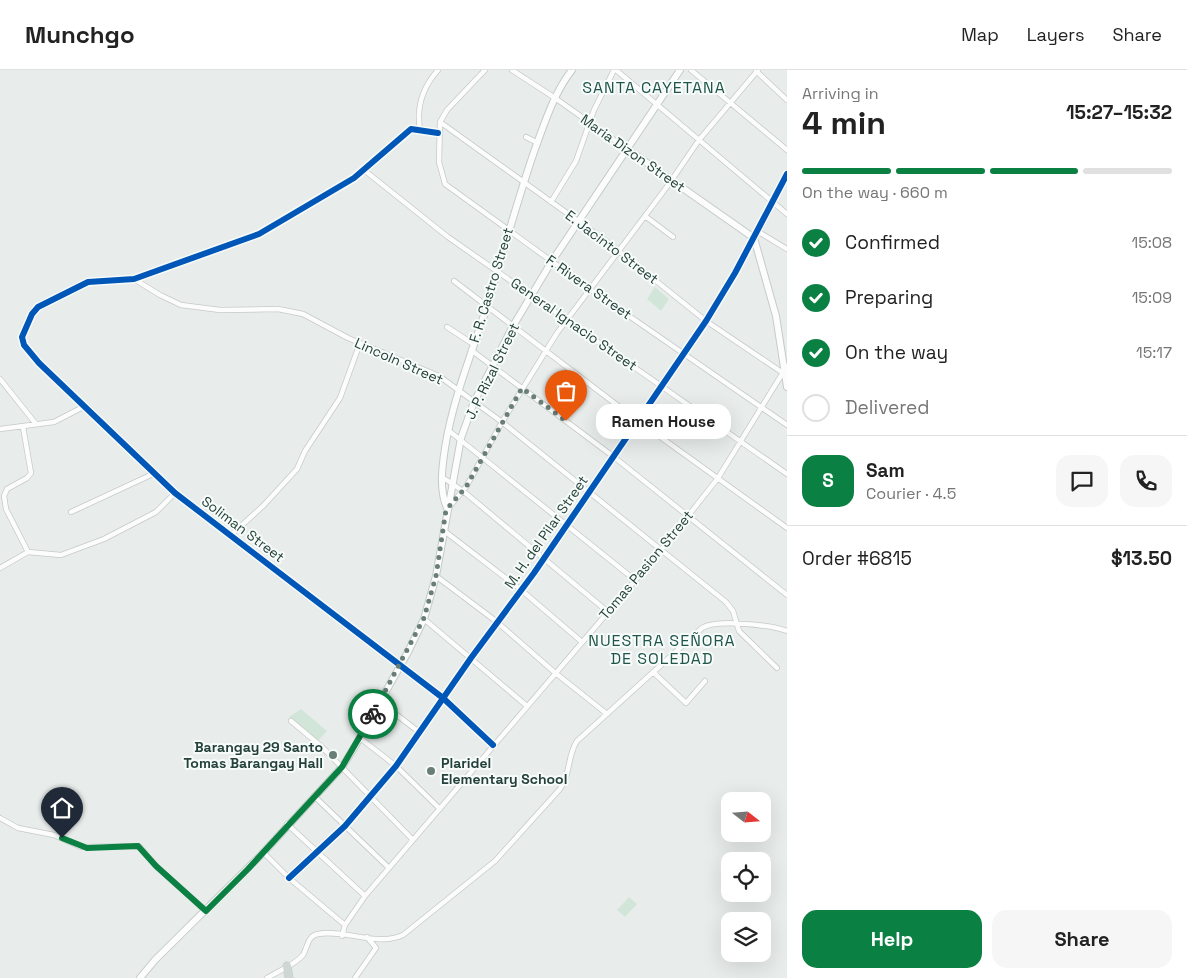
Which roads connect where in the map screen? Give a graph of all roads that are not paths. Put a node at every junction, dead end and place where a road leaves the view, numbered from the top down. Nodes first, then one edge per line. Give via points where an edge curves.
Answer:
1 (438, 70) edge
2 (485, 70) edge
3 (512, 70) edge
4 (572, 70) edge
5 (615, 70) edge
6 (680, 70) edge
7 (691, 70) edge
8 (757, 71) edge
9 (555, 98) junction
10 (787, 100) edge
11 (729, 103) junction
12 (657, 104) junction
13 (440, 122) junction
14 (589, 122) junction
15 (420, 129) junction
16 (438, 133) junction
17 (526, 136) dead end
18 (699, 140) junction
19 (538, 142) junction
20 (627, 149) junction
21 (787, 150) edge
22 (364, 170) junction
23 (787, 174) edge
24 (672, 180) junction
25 (524, 181) junction
26 (772, 201) junction
27 (551, 202) junction
28 (787, 214) edge
29 (645, 216) junction
30 (578, 222) junction
31 (508, 230) junction
32 (757, 230) junction
33 (674, 237) dead end
34 (754, 238) junction
35 (787, 249) edge
36 (618, 252) junction
37 (552, 261) junction
38 (497, 270) junction
39 (134, 279) junction
40 (454, 281) dead end
41 (590, 289) junction
42 (532, 294) junction
43 (487, 306) junction
44 (567, 320) junction
45 (706, 321) junction
46 (513, 326) junction
47 (447, 328) dead end
48 (360, 343) junction
49 (472, 347) junction
50 (545, 351) junction
51 (684, 353) junction
52 (786, 358) edge
53 (492, 365) junction
54 (785, 370) edge
55 (0, 379) edge
56 (662, 386) junction
57 (787, 387) edge
58 (522, 388) junction
59 (458, 389) junction
60 (474, 402) junction
61 (85, 406) junction
62 (762, 406) junction
63 (638, 421) junction
64 (502, 422) junction
65 (36, 424) junction
66 (787, 424) edge
67 (23, 426) junction
68 (0, 429) edge
69 (448, 430) junction
70 (461, 438) junction
71 (741, 442) junction
72 (483, 456) junction
73 (614, 457) junction
74 (154, 473) junction
75 (787, 474) edge
76 (442, 477) junction
77 (718, 478) junction
78 (452, 483) junction
79 (463, 491) junction
80 (590, 492) junction
81 (175, 493) junction
82 (446, 509) junction
83 (71, 512) dead end
84 (688, 516) junction
85 (567, 526) junction
86 (787, 528) edge
87 (443, 530) junction
88 (231, 535) junction
89 (662, 549) junction
90 (28, 552) junction
91 (543, 559) junction
92 (0, 568) edge
93 (436, 576) junction
94 (635, 580) junction
95 (520, 589) junction
96 (787, 595) edge
97 (608, 612) junction
98 (424, 618) junction
99 (497, 622) junction
100 (736, 624) junction
101 (787, 631) edge
102 (582, 642) junction
103 (470, 658) junction
104 (401, 665) junction
105 (777, 668) dead end
106 (554, 672) junction
107 (653, 672) junction
108 (705, 681) dead end
109 (443, 698) junction
110 (380, 702) junction
111 (527, 706) junction
112 (606, 714) junction
113 (291, 721) dead end
114 (419, 732) junction
115 (360, 738) junction
116 (493, 745) junction
117 (396, 766) junction
118 (342, 767) junction
119 (314, 796) junction
120 (371, 797) junction
121 (440, 809) junction
122 (0, 818) edge
123 (287, 824) junction
124 (345, 826) junction
125 (413, 840) junction
126 (317, 851) junction
127 (264, 852) junction
128 (389, 868) junction
129 (290, 878) junction
130 (365, 896) junction
131 (206, 911) junction
132 (345, 924) junction
133 (342, 936) junction
134 (367, 937) junction
135 (285, 967) junction
136 (140, 978) edge
137 (267, 978) edge
138 (285, 978) edge
139 (289, 978) edge
140 (356, 978) edge

1 - 15 street via 428,81 422,96
2 - 13 street via 447,110
3 - 9 street, Maria Dizon Street
4 - 9 main road, F. R. Castro Street
5 - 12 street
5 - 14 street
6 - 12 main road, J. P. Rizal Street
7 - 11 street
8 - 10 street
8 - 11 street
9 - 14 street, Maria Dizon Street
9 - 19 main road, F. R. Castro Street
11 - 18 street
11 - 21 street
12 - 18 street
12 - 20 main road, J. P. Rizal Street
13 - 16 street, F. Rivera Street
13 - 25 street, E. Jacinto Street
14 - 20 street, Maria Dizon Street
14 - 27 street via 576,160
15 - 16 street
15 - 22 street via 408,131
16 - 31 street, F. Rivera Street via 439,168 445,184
17 - 19 street
18 - 24 street
18 - 26 street
19 - 25 main road, F. R. Castro Street
20 - 24 main road, Maria Dizon Street
20 - 30 main road, J. P. Rizal Street
22 - 38 street, General Ignacio Street via 448,237
22 - 39 street via 259,234
23 - 26 street, M. H. del Pilar Street
24 - 29 street
24 - 34 main road, Maria Dizon Street
25 - 27 street, E. Jacinto Street
25 - 31 main road, F. R. Castro Street
26 - 28 street
26 - 32 street, M. H. del Pilar Street
27 - 30 street, E. Jacinto Street
29 - 33 street
29 - 36 street
30 - 36 street, E. Jacinto Street
30 - 37 main road, J. P. Rizal Street
31 - 37 street, F. Rivera Street
31 - 38 main road, F. R. Castro Street
32 - 34 street, M. H. del Pilar Street
32 - 35 street
34 - 45 street, M. H. del Pilar Street
34 - 52 main road
36 - 41 street
36 - 45 street, E. Jacinto Street
37 - 41 street, F. Rivera Street
37 - 42 main road, J. P. Rizal Street
38 - 42 street, General Ignacio Street
38 - 43 main road, F. R. Castro Street
39 - 48 street, Lincoln Street via 181,305 204,309 278,309 297,313
39 - 61 street, Soliman Street via 88,282 38,307 22,333 24,345 39,363
40 - 43 street
41 - 44 street
41 - 51 street, F. Rivera Street
42 - 44 street, General Ignacio Street
42 - 46 main road, J. P. Rizal Street
43 - 46 street
43 - 49 main road, F. R. Castro Street
44 - 50 street
44 - 56 street, General Ignacio Street
45 - 51 street, M. H. del Pilar Street
45 - 54 street, E. Jacinto Street
46 - 50 street
46 - 53 main road, J. P. Rizal Street
47 - 49 street
48 - 59 street, Lincoln Street via 439,376
48 - 88 street via 340,398 297,469
49 - 53 street
49 - 59 main road, F. R. Castro Street
50 - 58 street
50 - 63 street
51 - 56 street, M. H. del Pilar Street
51 - 62 street, F. Rivera Street
52 - 54 main road
53 - 58 street
53 - 60 main road, J. P. Rizal Street
54 - 57 main road
54 - 62 street, Tomas Pasion Street
55 - 65 street
56 - 63 street, M. H. del Pilar Street
56 - 71 street, General Ignacio Street
58 - 64 street
58 - 73 street
59 - 60 street, Lincoln Street
59 - 69 main road, F. R. Castro Street
60 - 64 street, Lincoln Street
60 - 70 main road, J. P. Rizal Street
61 - 65 street via 58,420
61 - 74 street, Soliman Street
62 - 66 street, F. Rivera Street
62 - 71 street, Tomas Pasion Street
63 - 73 street, M. H. del Pilar Street
63 - 77 street
64 - 72 street
64 - 80 street, Lincoln Street
65 - 67 street
67 - 68 street
67 - 90 street via 31,473 7,489 4,501
69 - 70 street
69 - 76 main road, F. R. Castro Street
70 - 72 street
70 - 78 main road, J. P. Rizal Street
71 - 75 street, General Ignacio Street
71 - 77 street, Tomas Pasion Street
72 - 79 street
72 - 85 street
73 - 80 street, M. H. del Pilar Street
73 - 84 street
74 - 81 street, Soliman Street
74 - 83 street
76 - 78 street
76 - 82 main road, F. R. Castro Street
77 - 84 street, Tomas Pasion Street
77 - 86 street
78 - 79 street
78 - 82 main road, J. P. Rizal Street
79 - 82 street
79 - 91 street
80 - 85 street, M. H. del Pilar Street
80 - 89 street, Lincoln Street
81 - 88 street, Soliman Street
81 - 90 street via 156,512 96,542 61,555
82 - 87 main road, J. P. Rizal Street
84 - 89 street, Tomas Pasion Street
84 - 96 street
85 - 91 street, M. H. del Pilar Street
85 - 94 street
87 - 93 main road, J. P. Rizal Street
87 - 95 street
88 - 104 street, Soliman Street
89 - 94 street, Tomas Pasion Street
89 - 100 street, Lincoln Street via 729,604
90 - 92 street
91 - 95 street, M. H. del Pilar Street
91 - 97 street
93 - 98 main road, J. P. Rizal Street
93 - 99 street
94 - 97 street, Tomas Pasion Street
95 - 99 street, M. H. del Pilar Street
95 - 102 street
97 - 102 street, Tomas Pasion Street
98 - 103 street
98 - 104 main road, J. P. Rizal Street
99 - 103 street, M. H. del Pilar Street
99 - 106 street
100 - 101 street
100 - 105 street, Lincoln Street via 739,631
100 - 107 street via 706,625
102 - 106 street, Tomas Pasion Street
103 - 109 street, M. H. del Pilar Street
103 - 111 street
104 - 109 street, Soliman Street
104 - 110 main road, J. P. Rizal Street
106 - 111 street, Tomas Pasion Street
106 - 112 street
107 - 108 street via 686,703
107 - 112 street
109 - 114 street, M. H. del Pilar Street
109 - 116 street, Soliman Street
110 - 114 street
110 - 115 main road, J. P. Rizal Street
111 - 116 street, Tomas Pasion Street
112 - 134 street via 574,745 567,779 560,789 495,861 403,935
113 - 118 street
114 - 117 street, M. H. del Pilar Street
115 - 117 street
115 - 118 main road, J. P. Rizal Street
116 - 121 street, Tomas Pasion Street
117 - 120 street, M. H. del Pilar Street
117 - 121 street
118 - 119 main road, J. P. Rizal Street
118 - 120 street
119 - 123 main road, J. P. Rizal Street
119 - 124 street
120 - 124 street, M. H. del Pilar Street
120 - 125 street
121 - 125 street, Tomas Pasion Street
122 - 131 street via 18,828 54,835 81,847 138,846
123 - 126 street
123 - 127 main road, J. P. Rizal Street
124 - 126 street, M. H. del Pilar Street
124 - 128 street
125 - 128 street, Tomas Pasion Street
126 - 129 street, M. H. del Pilar Street
126 - 130 street
127 - 129 street
127 - 131 main road, J. P. Rizal Street
128 - 130 street, Tomas Pasion Street
129 - 132 street
130 - 132 street, Tomas Pasion Street
131 - 136 main road, J. P. Rizal Street
132 - 133 street, Tomas Pasion Street
133 - 134 street
133 - 135 street via 313,936 302,955
134 - 140 street via 376,948
135 - 137 street
135 - 138 main road
135 - 139 main road

